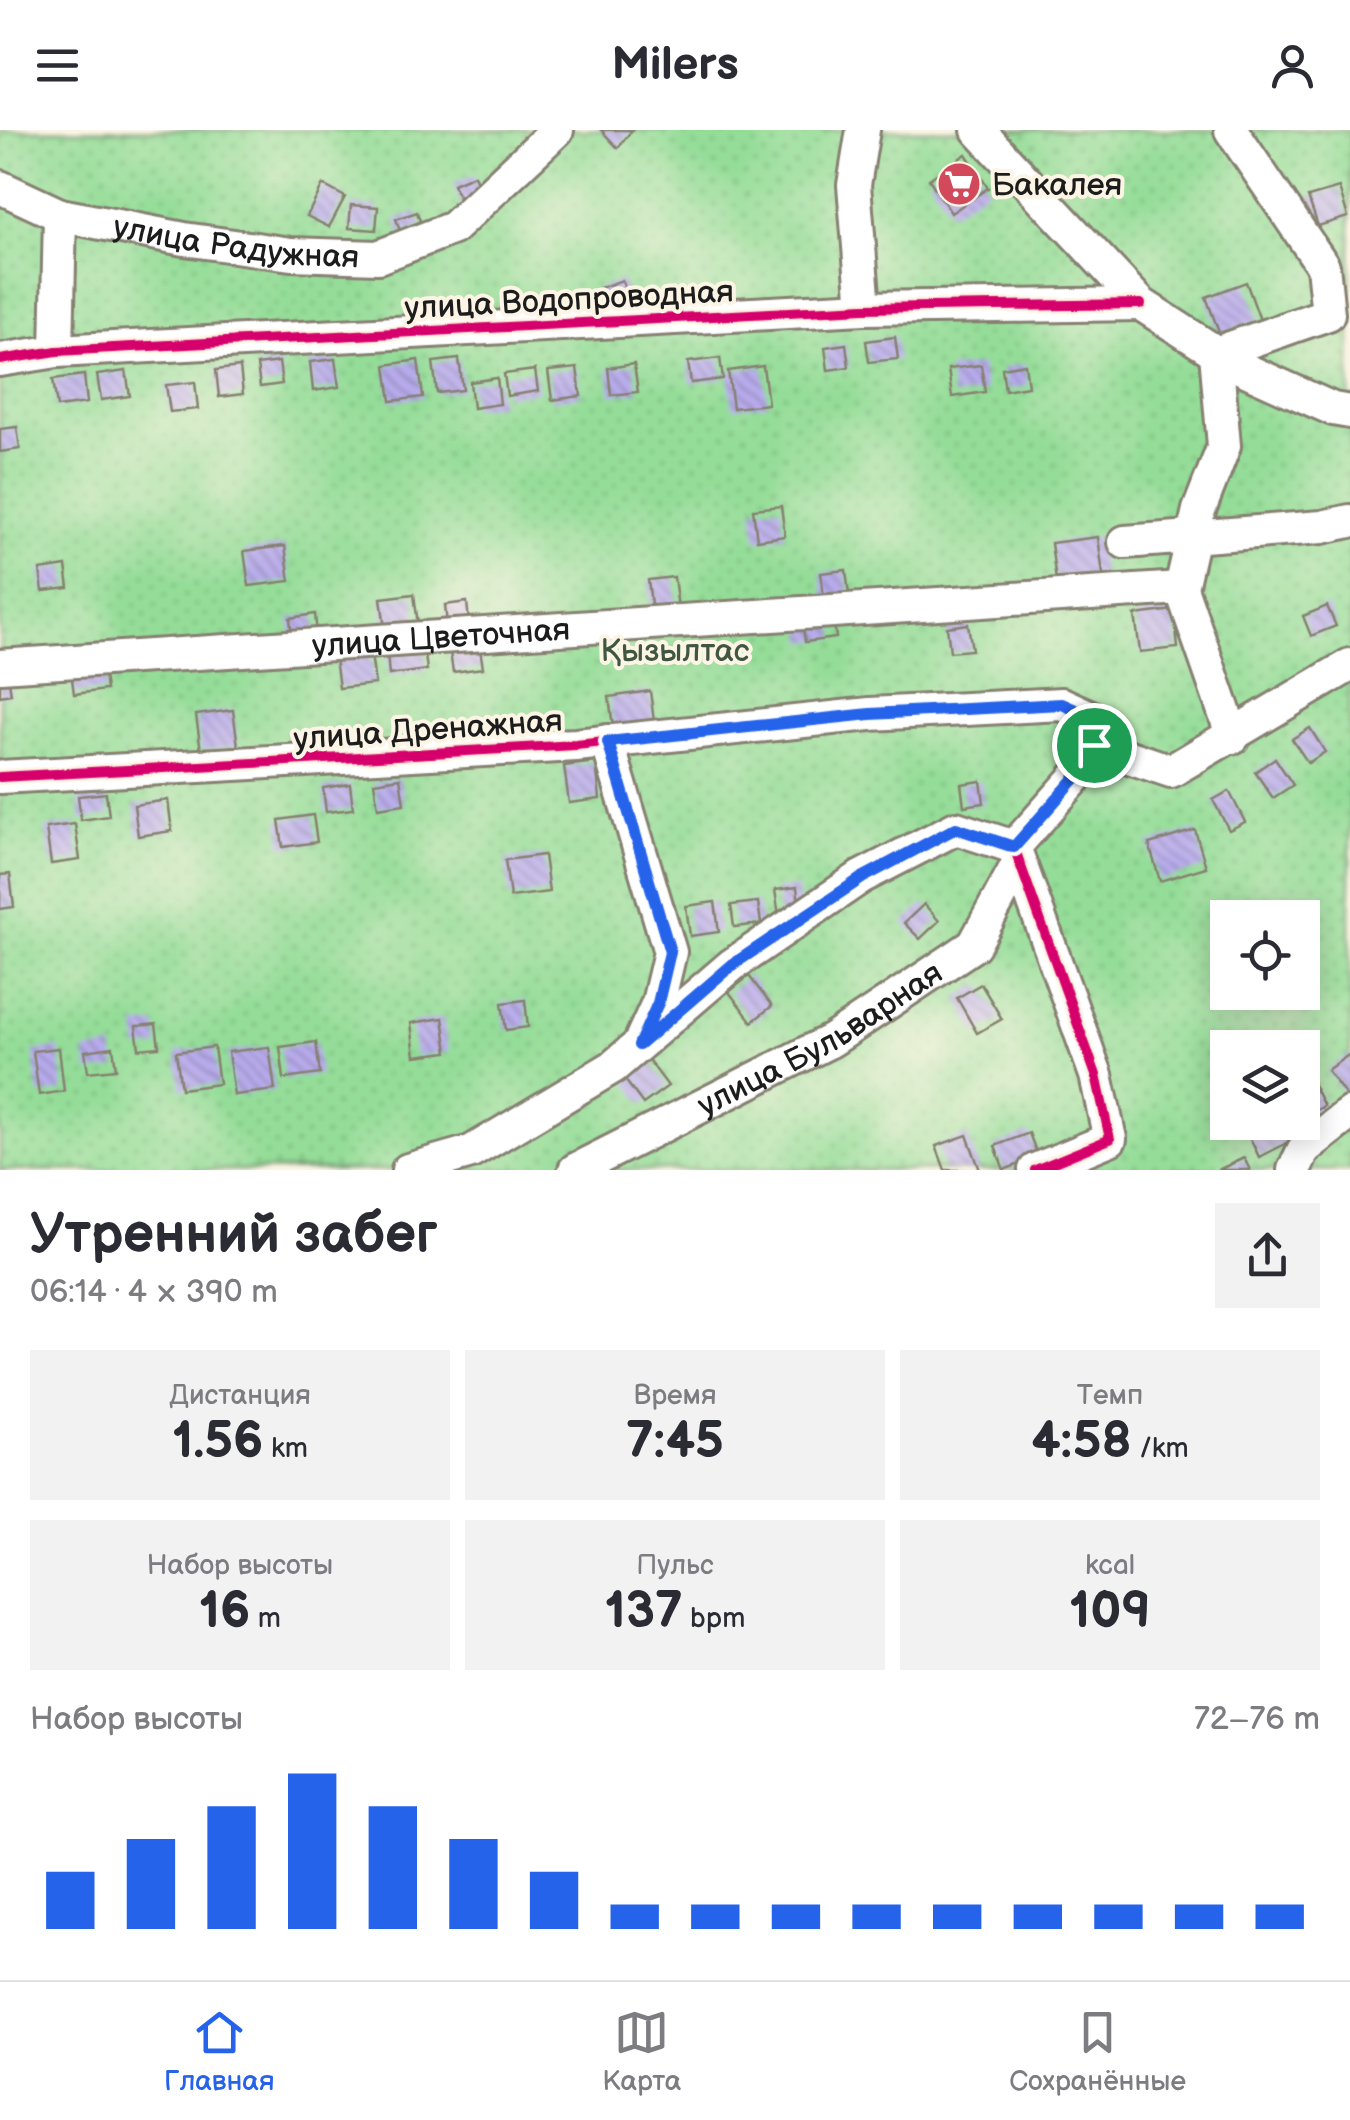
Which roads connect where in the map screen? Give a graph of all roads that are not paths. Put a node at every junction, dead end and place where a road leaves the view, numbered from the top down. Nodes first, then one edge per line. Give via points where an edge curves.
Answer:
1 (557, 130) edge
2 (863, 130) edge
3 (978, 130) edge
4 (1232, 130) edge
5 (0, 187) edge
6 (60, 214) junction
7 (1141, 304) junction
8 (864, 308) junction
9 (57, 350) junction
10 (1216, 353) junction
11 (0, 360) edge
12 (1350, 412) edge
13 (1350, 521) edge
14 (1193, 535) junction
15 (1126, 542) dead end
16 (1181, 588) junction
17 (1350, 665) edge
18 (0, 666) edge
19 (1094, 731) junction
20 (1234, 737) junction
21 (608, 742) junction
22 (0, 777) edge
23 (1017, 855) junction
24 (639, 1045) junction
25 (1350, 1113) edge
26 (408, 1170) edge
27 (575, 1170) edge
28 (1036, 1170) edge
29 (1294, 1170) edge

1 - 6 street, улица Радужная via 452,228 378,257 291,254
2 - 8 street via 854,185
3 - 7 street
4 - 10 street via 1322,266 1328,314
5 - 6 street, улица Радужная
6 - 9 street
7 - 8 street, улица Водопроводная
7 - 10 street
8 - 9 street, улица Водопроводная
9 - 11 street, улица Водопроводная
10 - 12 street
10 - 14 street via 1224,446
13 - 14 street
14 - 15 street
14 - 16 street
16 - 18 street, улица Цветочная
16 - 20 street
17 - 20 street, улица Дренажная
19 - 20 street, улица Дренажная via 1171,771
19 - 21 street, улица Дренажная via 1062,704 870,714
19 - 23 street, улица Бульварная via 1094,757
21 - 22 street, улица Дренажная
21 - 24 street via 670,952
23 - 24 street via 956,828 862,878 732,965
23 - 27 street, улица Бульварная via 974,945 832,1040
23 - 28 street via 1096,1075 1110,1140
24 - 26 street via 471,1152
25 - 29 street via 1304,1149

